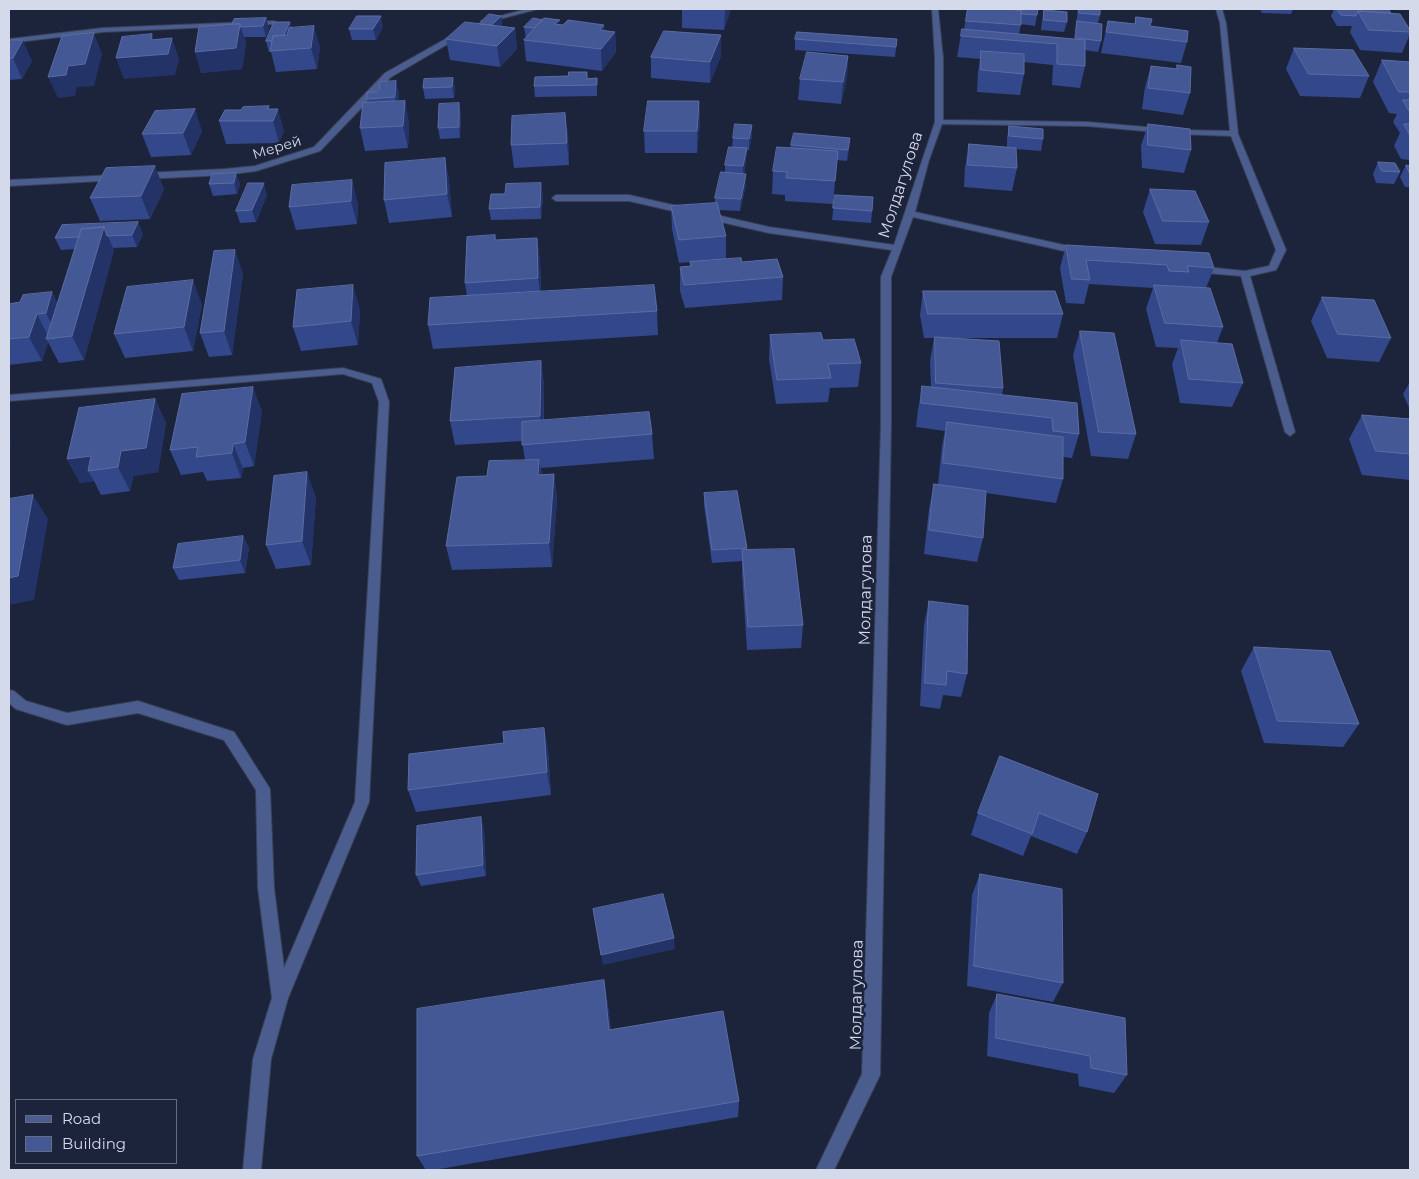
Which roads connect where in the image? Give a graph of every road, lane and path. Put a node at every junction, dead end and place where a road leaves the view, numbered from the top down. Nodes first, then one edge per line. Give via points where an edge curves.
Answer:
1 (535, 9) edge
2 (935, 9) edge
3 (1219, 9) edge
4 (274, 23) edge
5 (9, 41) edge
6 (939, 122) junction
7 (1234, 134) junction
8 (127, 177) edge
9 (137, 177) edge
10 (9, 183) edge
11 (556, 198) dead end
12 (910, 214) junction
13 (897, 248) junction
14 (1089, 254) edge
15 (1188, 268) edge
16 (1245, 274) junction
17 (9, 398) edge
18 (1290, 432) dead end
19 (9, 695) edge
20 (280, 998) junction
21 (252, 1170) edge
22 (825, 1170) edge

1 - 9 street, Мерей via 489,18 388,75 317,149 256,168
2 - 6 street, Молдагулова
3 - 7 street
4 - 5 street via 103,30
6 - 7 street via 1087,124
6 - 12 street, Молдагулова
7 - 16 street via 1281,250 1273,268
8 - 10 street
11 - 13 street via 629,198 770,230
12 - 13 street, Молдагулова
12 - 14 street
13 - 22 street, Молдагулова via 886,277 886,424 871,1075
15 - 16 street
16 - 18 street
17 - 20 street via 343,371 377,381 384,402 362,802
19 - 20 street via 21,705 67,719 138,707 229,736 263,789 266,888
20 - 21 street via 262,1059

